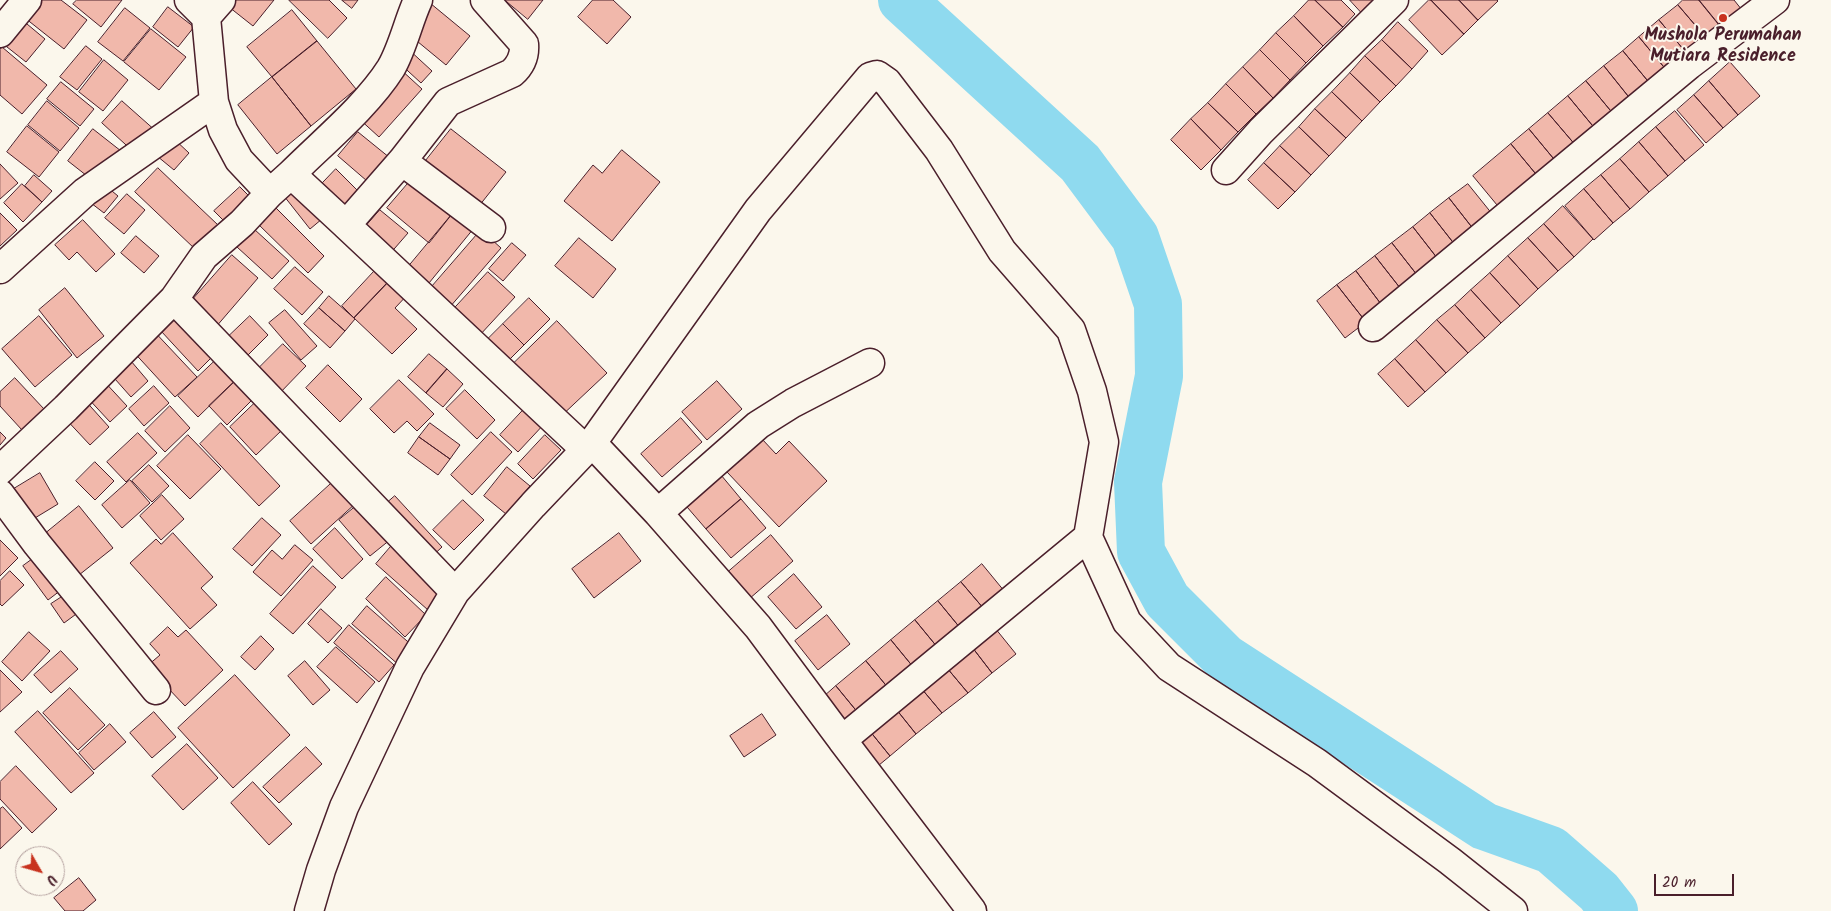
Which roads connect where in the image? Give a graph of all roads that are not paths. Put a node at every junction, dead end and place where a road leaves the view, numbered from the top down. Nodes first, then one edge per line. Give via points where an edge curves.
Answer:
1 (27, 0) edge
2 (418, 0) edge
3 (485, 0) edge
4 (1394, 0) edge
5 (1773, 0) edge
6 (205, 6) edge
7 (0, 33) edge
8 (214, 102) junction
9 (402, 161) junction
10 (1226, 170) dead end
11 (291, 174) junction
12 (270, 193) junction
13 (346, 225) junction
14 (491, 228) dead end
15 (0, 269) edge
16 (174, 299) junction
17 (1372, 327) dead end
18 (870, 363) dead end
19 (589, 447) junction
20 (0, 470) edge
21 (0, 494) edge
22 (658, 513) junction
23 (1088, 537) junction
24 (455, 592) junction
25 (156, 690) dead end
26 (842, 740) junction
27 (308, 911) edge
28 (972, 911) edge
29 (1513, 911) edge

1 - 7 street
2 - 11 street via 391,67 362,104
3 - 9 street via 524,44 522,60 512,73 448,102
4 - 10 street via 1261,131
5 - 17 street via 1689,65
6 - 8 street
8 - 12 street via 223,130 240,160
8 - 15 street via 85,192
9 - 13 street
9 - 14 street
11 - 12 street
11 - 13 street
12 - 16 street via 204,256
13 - 19 street
16 - 20 street
16 - 24 street
18 - 22 street via 793,402 758,425
19 - 22 street
19 - 23 street via 758,210 870,77 877,75 887,82 939,150 1002,251 1071,330 1092,391 1104,442
19 - 24 street
21 - 25 street
22 - 26 street via 758,627
23 - 26 street
23 - 29 street via 1127,622 1169,667 1317,763
24 - 27 street via 410,667 344,807
26 - 28 street

